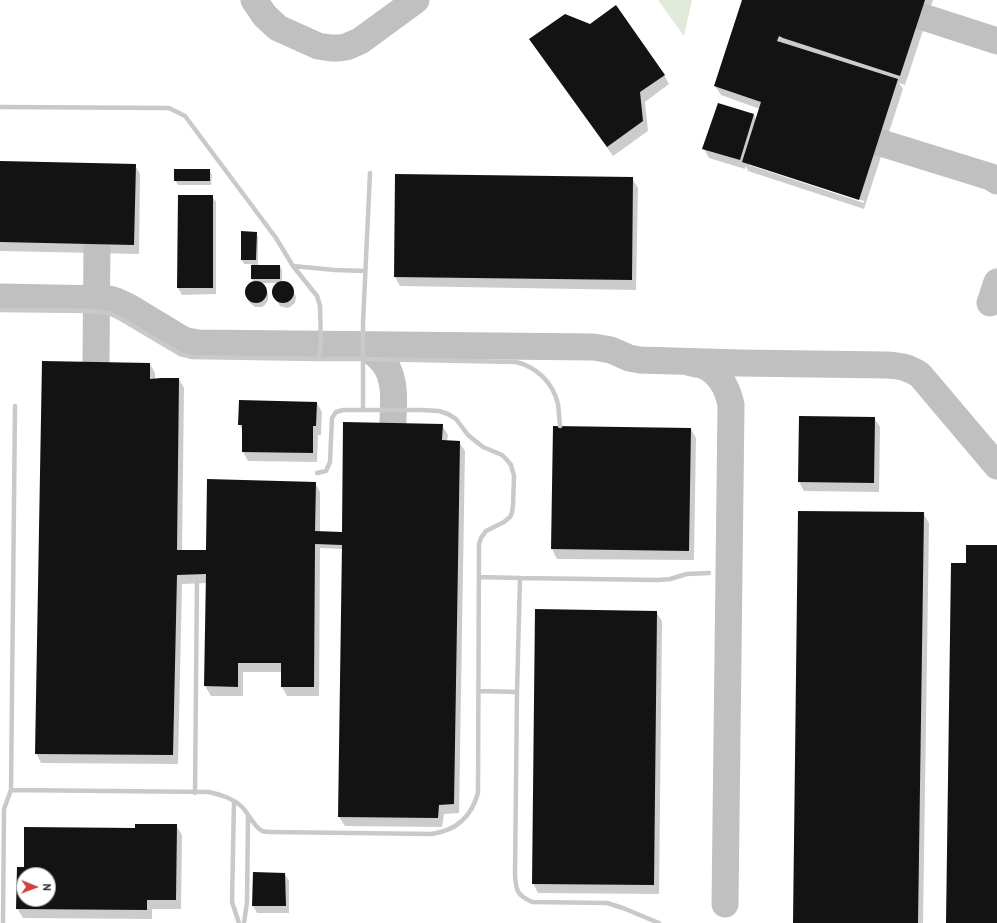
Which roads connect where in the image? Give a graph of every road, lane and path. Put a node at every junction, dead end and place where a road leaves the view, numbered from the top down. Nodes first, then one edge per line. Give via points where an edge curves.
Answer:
1 (0, 107) edge
2 (370, 172) dead end
3 (293, 266) junction
4 (365, 271) junction
5 (0, 310) edge
6 (318, 359) junction
7 (363, 359) junction
8 (15, 406) dead end
9 (363, 410) junction
10 (560, 426) dead end
11 (317, 473) dead end
12 (709, 573) dead end
13 (479, 577) junction
14 (197, 578) dead end
15 (520, 578) junction
16 (478, 691) junction
17 (517, 692) junction
18 (10, 790) junction
19 (195, 793) junction
20 (234, 801) junction
21 (248, 816) junction
22 (3, 923) edge
23 (240, 923) edge
24 (244, 923) edge
25 (659, 923) edge

1 - 3 lane via 170,108 185,116 276,238
2 - 4 lane
3 - 4 lane
3 - 6 lane via 317,296 320,306 321,344
4 - 7 lane
5 - 6 lane via 109,313 180,354 192,357
6 - 7 lane
7 - 9 lane
7 - 10 lane via 525,364 549,383 558,403
8 - 18 lane
9 - 11 lane via 336,412 332,418 330,462 326,470
9 - 13 lane via 422,410 448,414 456,419 468,435 484,447 502,455 511,465 514,476 512,513 504,522 486,531 481,538
12 - 15 lane via 687,574 658,580
13 - 15 lane
13 - 16 lane
14 - 19 lane
15 - 17 lane
16 - 17 lane
16 - 21 lane via 478,793 469,813 452,828 432,834 272,832 262,831
17 - 25 lane via 515,875 516,886 521,896 532,902 607,902
18 - 19 lane
18 - 22 lane via 4,809
19 - 20 lane via 220,794
20 - 21 lane
20 - 23 lane via 232,902
21 - 24 lane via 247,902

